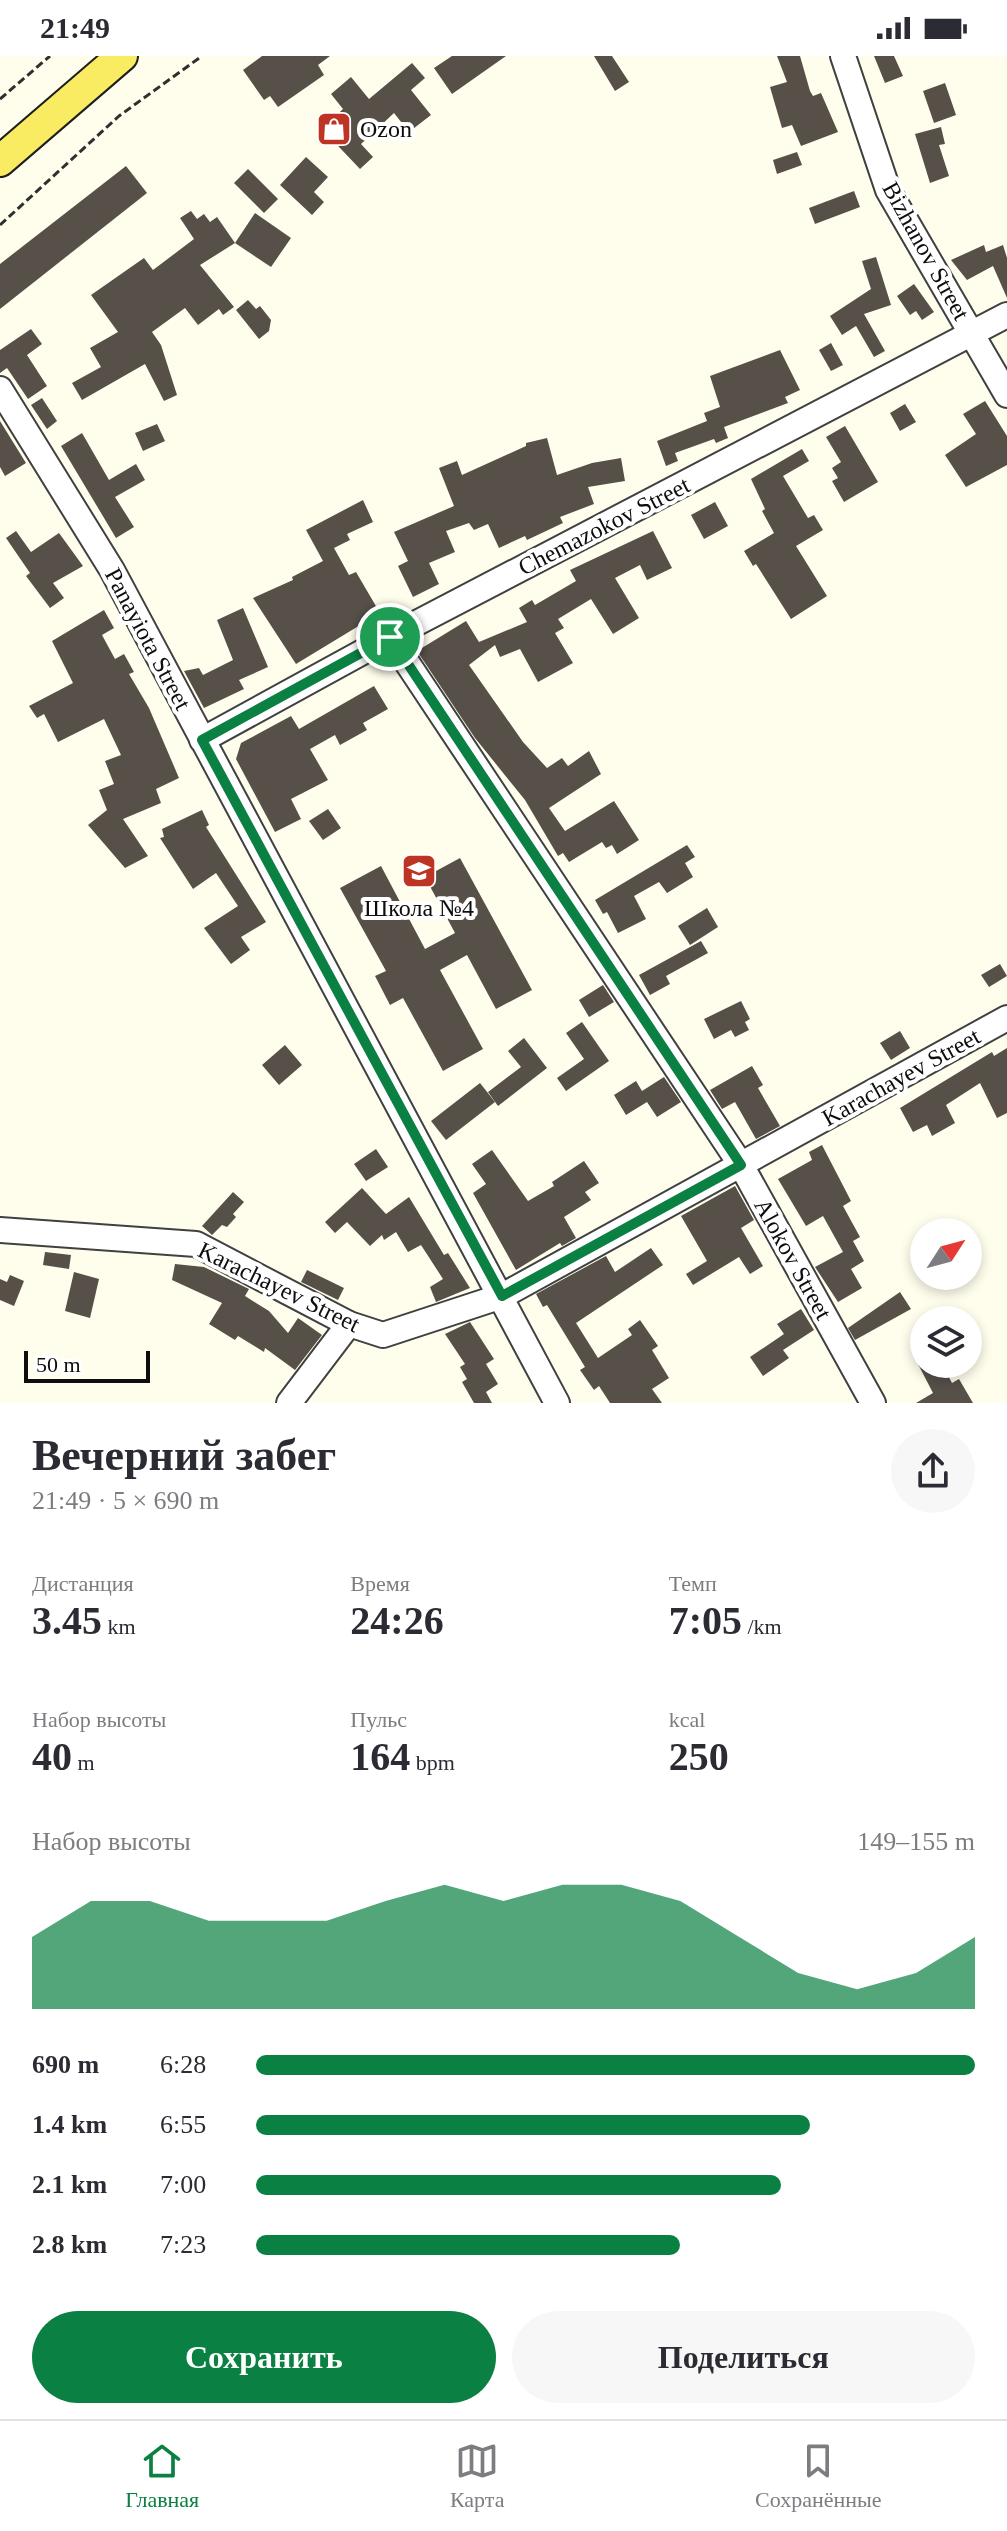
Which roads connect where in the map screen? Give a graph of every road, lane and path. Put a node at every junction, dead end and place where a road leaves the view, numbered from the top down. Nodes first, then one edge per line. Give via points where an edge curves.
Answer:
1 (50, 56) edge
2 (122, 56) edge
3 (202, 56) edge
4 (843, 56) edge
5 (0, 99) edge
6 (0, 161) edge
7 (0, 225) edge
8 (1007, 315) edge
9 (973, 334) junction
10 (0, 389) edge
11 (1007, 395) edge
12 (390, 637) junction
13 (202, 740) junction
14 (1007, 1018) edge
15 (741, 1165) junction
16 (0, 1230) edge
17 (502, 1296) junction
18 (349, 1324) junction
19 (289, 1403) edge
20 (557, 1403) edge
21 (873, 1403) edge

1 - 5 path
2 - 6 main road
3 - 7 path via 119,116
4 - 9 street, Bizhanov Street via 888,190
8 - 9 street, Chemazokov Street
9 - 11 street, Bizhanov Street
9 - 12 street, Chemazokov Street
10 - 13 street, Panayiota Street via 112,570
12 - 13 street, Chemazokov Street
12 - 15 street, Alokov Street
13 - 17 street, Panayiota Street
14 - 15 street, Karachayev Street
15 - 17 street, Karachayev Street
15 - 21 street, Alokov Street
16 - 18 street, Karachayev Street via 196,1244
17 - 18 street, Karachayev Street via 383,1335
17 - 20 street, Panayiota Street
18 - 19 street

